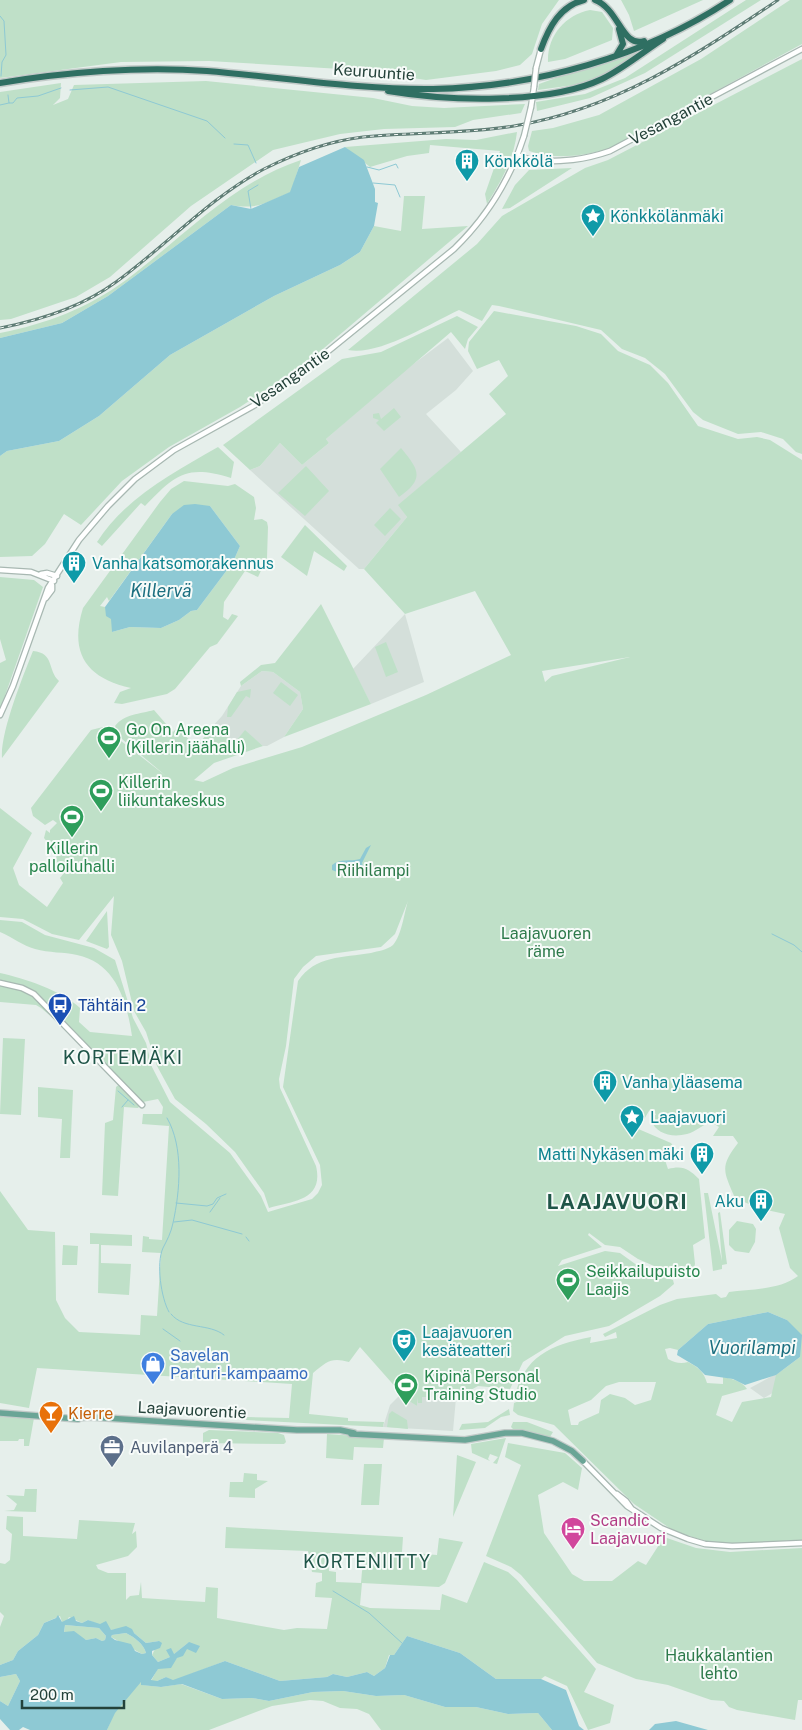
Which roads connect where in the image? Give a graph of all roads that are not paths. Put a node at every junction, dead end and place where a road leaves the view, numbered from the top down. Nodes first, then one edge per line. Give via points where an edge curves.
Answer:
1 (584, 0) edge
2 (595, 0) edge
3 (730, 0) edge
4 (615, 16) junction
5 (696, 20) junction
6 (660, 37) junction
7 (541, 49) joint
8 (802, 49) edge
9 (614, 56) junction
10 (0, 83) edge
11 (351, 85) junction
12 (533, 96) junction
13 (517, 158) junction
14 (0, 570) edge
15 (41, 574) junction
16 (56, 576) junction
17 (53, 583) junction
18 (0, 716) edge
19 (0, 983) edge
20 (142, 1105) dead end
21 (0, 1414) edge
22 (583, 1461) joint
23 (802, 1543) edge

1 - 7 highway via 574,3 558,16
2 - 4 highway
3 - 5 highway, Keuruuntie
4 - 6 highway via 632,42
4 - 9 highway via 623,44
5 - 6 highway, Keuruuntie
5 - 12 highway via 603,78 581,87
6 - 9 highway, Keuruuntie
7 - 12 street, Vesangantie, bridge
8 - 13 street, Vesangantie via 610,151 578,161 520,162
9 - 11 highway, Keuruuntie via 542,76 483,86 432,89
10 - 11 highway, Keuruuntie via 113,72 205,71
11 - 12 highway via 433,98
12 - 13 street, Vesangantie, bridge
13 - 16 street, Vesangantie via 490,207 454,249 291,381 181,445 140,475 93,523
14 - 15 street
15 - 16 street
15 - 17 street
16 - 17 street, Vesangantie
17 - 18 street, Vesangantie
19 - 20 street via 34,994
21 - 22 main road, Laajavuorentie via 350,1431 465,1440 504,1432 537,1436 572,1451
22 - 23 street, Laajavuorentie via 631,1508 661,1528 705,1544

